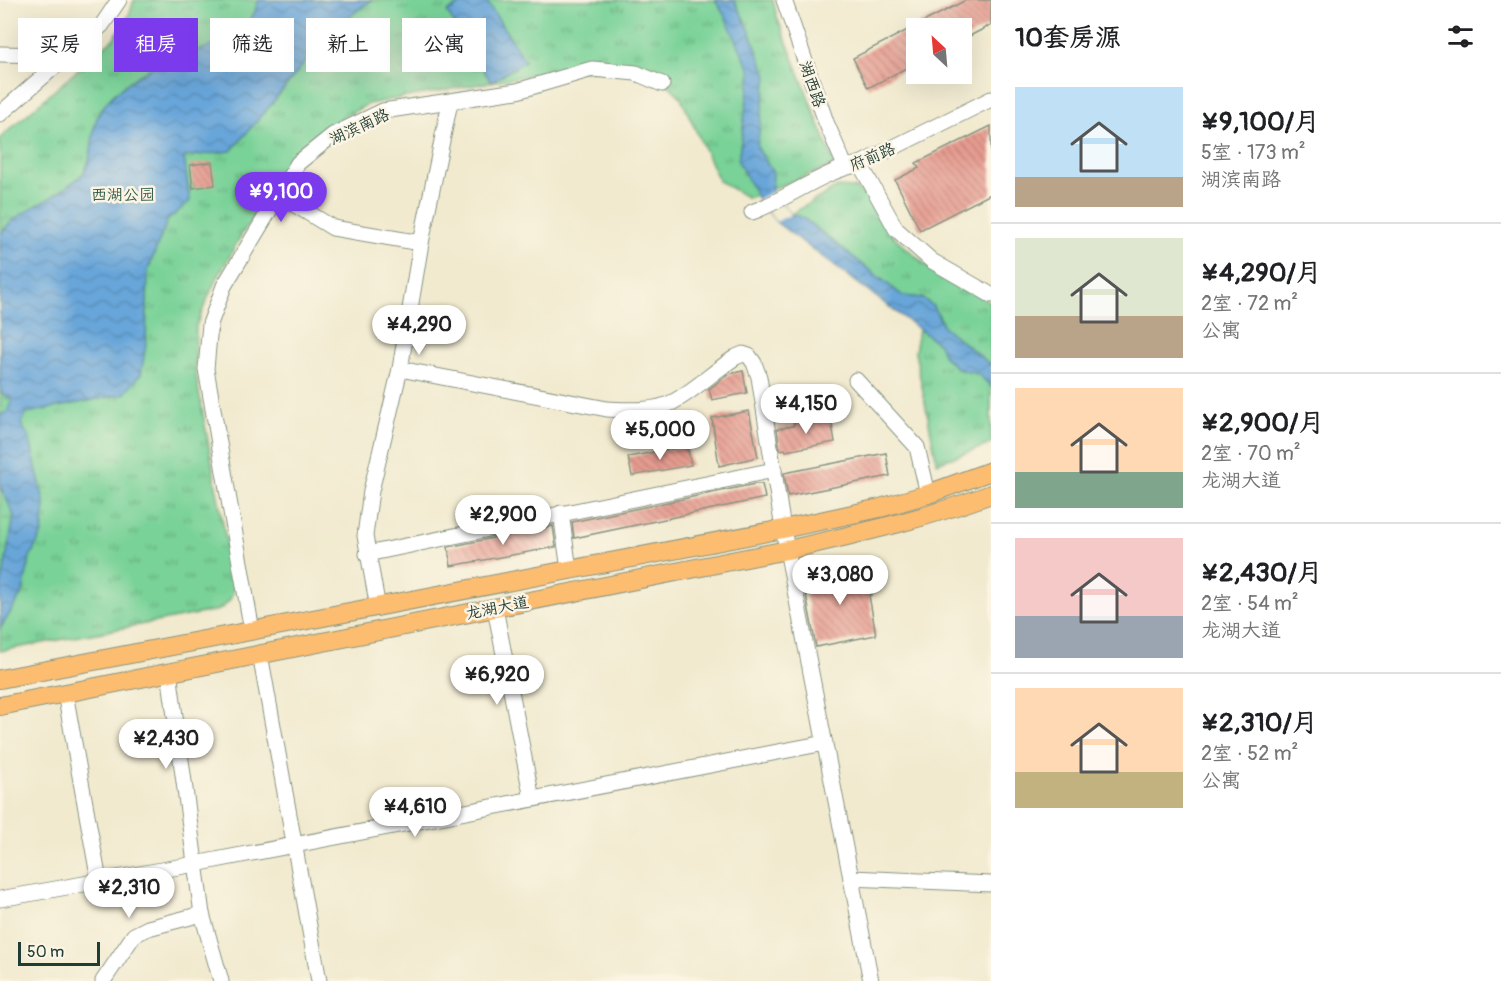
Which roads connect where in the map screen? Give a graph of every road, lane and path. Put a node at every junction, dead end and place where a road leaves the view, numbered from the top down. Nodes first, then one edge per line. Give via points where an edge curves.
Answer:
1 (119, 0) edge
2 (784, 0) edge
3 (102, 25) edge
4 (0, 54) edge
5 (18, 54) edge
6 (48, 72) edge
7 (662, 84) dead end
8 (991, 99) edge
9 (450, 102) junction
10 (0, 114) edge
11 (853, 165) junction
12 (279, 195) junction
13 (757, 210) dead end
14 (421, 243) junction
15 (991, 294) edge
16 (400, 369) junction
17 (856, 380) dead end
18 (774, 470) junction
19 (991, 471) edge
20 (928, 494) junction
21 (991, 494) edge
22 (561, 513) junction
23 (783, 529) junction
24 (787, 550) junction
25 (367, 554) junction
26 (569, 570) junction
27 (378, 608) junction
28 (495, 608) junction
29 (252, 631) junction
30 (260, 654) junction
31 (169, 672) junction
32 (0, 679) edge
33 (65, 693) junction
34 (0, 706) edge
35 (825, 743) junction
36 (532, 799) junction
37 (294, 845) junction
38 (195, 864) junction
39 (851, 878) junction
40 (99, 881) junction
41 (991, 884) edge
42 (0, 899) edge
43 (202, 914) junction
44 (103, 981) edge
45 (221, 981) edge
46 (319, 981) edge
47 (871, 981) edge

1 - 3 street
2 - 11 street, 湖西路 via 826,122
4 - 5 street
6 - 10 street
7 - 9 street, 湖滨南路 via 636,72 592,69 517,91
8 - 11 street, 府前路
9 - 12 street, 湖滨南路 via 383,111 333,135 298,163
9 - 14 street
11 - 13 street, 府前路
11 - 15 street, 湖西路 via 896,230 932,261
12 - 14 street via 333,228
12 - 29 street, 湖滨南路 via 224,286 210,324 206,369
14 - 16 street
16 - 18 street via 627,410 672,403 743,354 754,363 759,377
16 - 25 street via 371,491 365,536
17 - 20 street via 917,447
18 - 22 street
18 - 23 street
19 - 20 main road, 龙湖大道
20 - 23 main road, 龙湖大道
21 - 24 main road, 龙湖大道 via 884,528
22 - 25 street
22 - 26 street
23 - 24 street
23 - 26 main road, 龙湖大道
24 - 28 main road, 龙湖大道
24 - 35 street
25 - 27 street
26 - 27 main road, 龙湖大道
27 - 29 main road, 龙湖大道
28 - 30 main road, 龙湖大道
28 - 36 street
29 - 32 main road, 龙湖大道
30 - 31 main road, 龙湖大道
30 - 37 street
31 - 33 main road, 龙湖大道
31 - 38 street
33 - 34 main road, 龙湖大道
33 - 40 street
35 - 36 street
35 - 39 street
36 - 37 street
37 - 38 street
37 - 46 street
38 - 40 street
38 - 43 street
39 - 41 street
39 - 47 street
40 - 42 street
43 - 44 street via 134,935
43 - 45 street

